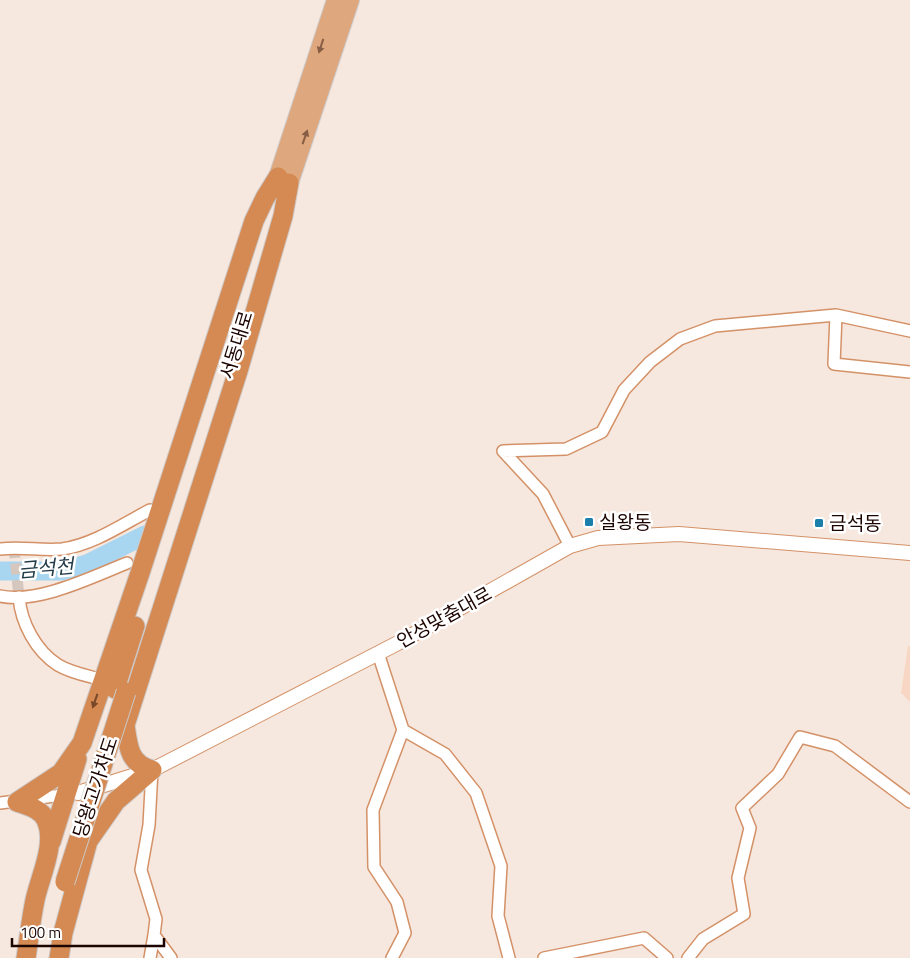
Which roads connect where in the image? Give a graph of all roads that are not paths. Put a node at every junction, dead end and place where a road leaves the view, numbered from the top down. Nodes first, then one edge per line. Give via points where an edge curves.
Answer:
1 (336, 0) edge
2 (350, 0) edge
3 (284, 180) junction
4 (836, 315) junction
5 (910, 331) edge
6 (910, 372) edge
7 (150, 510) dead end
8 (570, 546) junction
9 (0, 549) edge
10 (910, 553) edge
11 (128, 563) dead end
12 (0, 596) edge
13 (19, 597) junction
14 (378, 654) junction
15 (114, 687) junction
16 (125, 725) junction
17 (404, 730) junction
18 (82, 744) junction
19 (152, 770) junction
20 (105, 786) junction
21 (73, 794) junction
22 (9, 802) edge
23 (910, 802) edge
24 (88, 841) junction
25 (49, 846) junction
26 (60, 880) junction
27 (154, 935) junction
28 (26, 958) edge
29 (36, 958) edge
30 (47, 958) edge
31 (58, 958) edge
32 (150, 958) edge
33 (171, 958) edge
34 (392, 958) edge
35 (509, 958) edge
36 (544, 958) edge
37 (667, 958) edge
38 (688, 958) edge

1 -> 3 main road, 서동대로
3 -> 2 main road, 서동대로
3 - 15 highway, 서동대로
3 - 16 highway via 283,216 238,371
4 - 5 street
4 - 6 street via 834,364
4 - 8 street via 715,326 680,340 650,362 624,390 602,432 566,449 502,451 543,494
7 - 9 street via 76,546
8 - 10 street, 안성맞춤대로 via 598,538 679,534
8 - 14 street, 안성맞춤대로
11 - 13 street via 84,581
12 - 13 street
13 - 15 street via 20,615 38,647 59,666
14 - 17 street
14 - 19 street, 안성맞춤대로
15 -> 18 highway
15 - 26 highway, 당왕고가차도
16 - 19 highway via 131,756 144,768
16 - 20 highway
17 - 34 street via 373,810 374,867 397,902 405,933
17 - 35 street via 445,754 476,793 501,866 498,916
18 - 21 highway
18 - 22 highway via 61,773
19 - 20 street, 안성맞춤대로
19 - 24 highway via 116,801
19 - 27 street via 149,825 141,870 156,919
20 - 21 street, 안성맞춤대로
20 - 24 highway
21 - 22 street, 안성맞춤대로
21 - 25 highway
22 - 25 highway via 36,809 46,819
23 - 38 street via 835,746 800,737 778,774 742,808 750,828 738,878 744,914 702,939
24 - 31 highway
25 - 28 highway
26 - 29 highway
26 - 30 highway
27 - 32 street
27 - 33 street
36 - 37 street via 644,938

